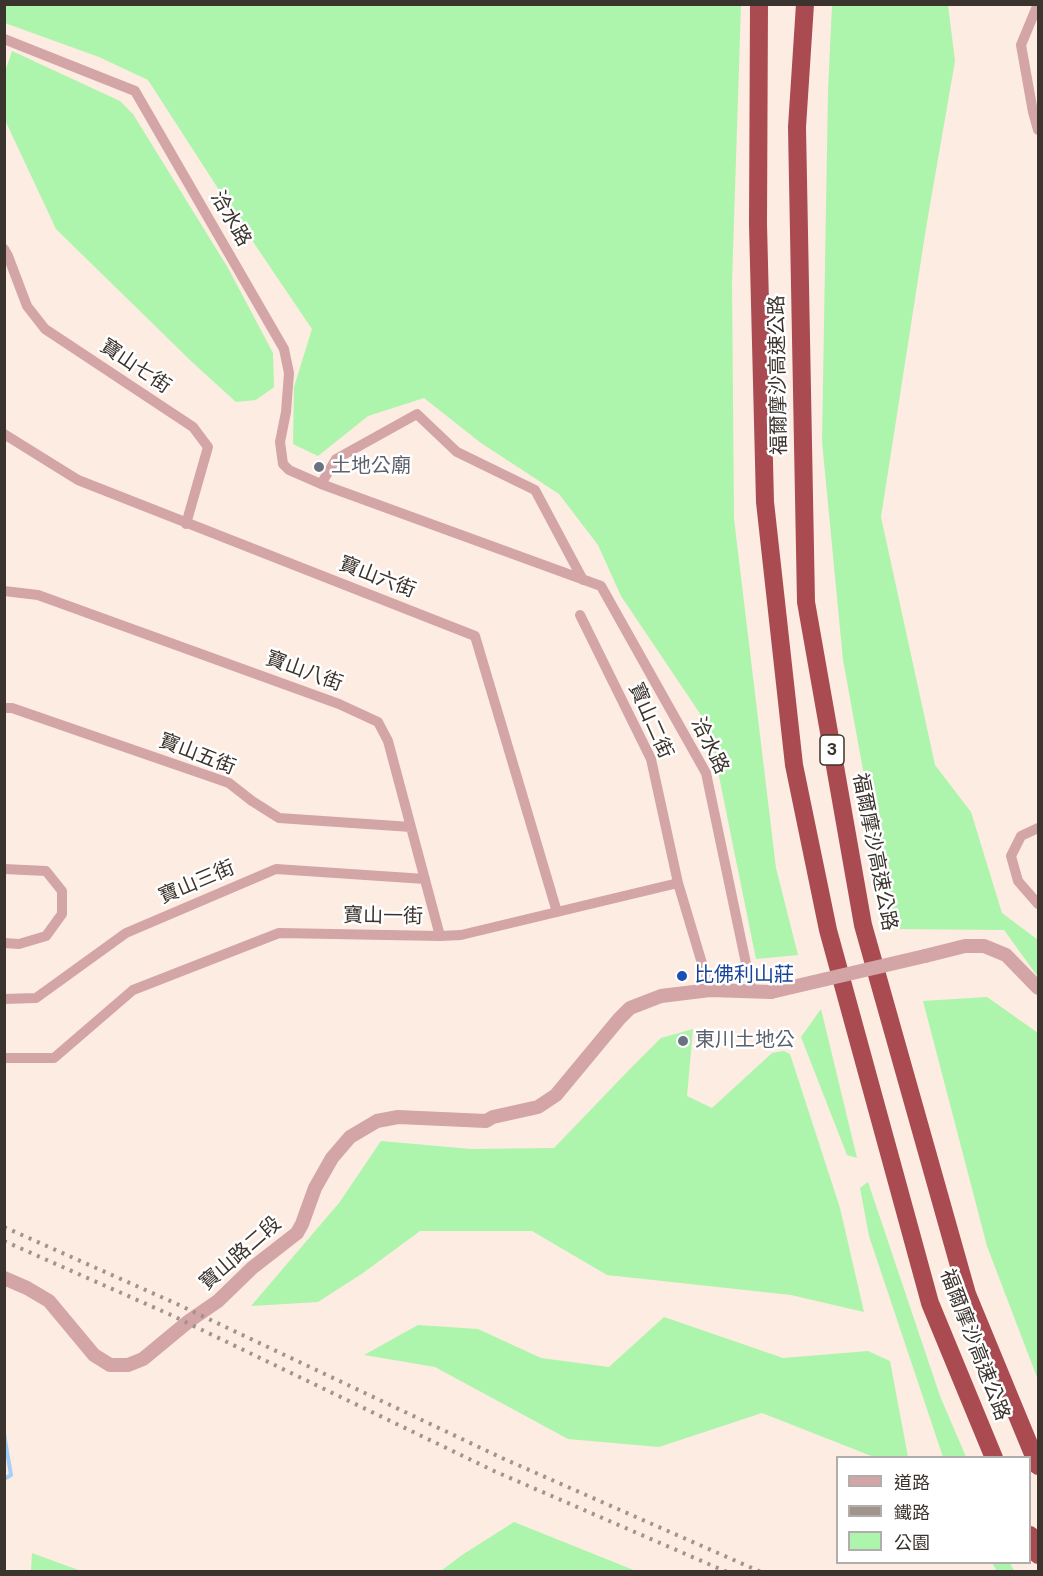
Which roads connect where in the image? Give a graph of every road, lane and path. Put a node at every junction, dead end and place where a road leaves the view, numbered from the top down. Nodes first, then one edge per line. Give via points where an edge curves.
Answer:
1 (759, 4) edge
2 (805, 4) edge
3 (1038, 4) edge
4 (4, 39) edge
5 (1038, 130) edge
6 (4, 249) edge
7 (4, 434) edge
8 (321, 484) junction
9 (186, 524) junction
10 (583, 580) junction
11 (4, 591) edge
12 (580, 615) dead end
13 (4, 708) edge
14 (411, 827) junction
15 (1038, 828) edge
16 (4, 869) edge
17 (425, 879) junction
18 (678, 883) junction
19 (1038, 904) edge
20 (557, 912) junction
21 (440, 936) junction
22 (4, 943) edge
23 (1038, 988) edge
24 (710, 990) junction
25 (752, 992) junction
26 (4, 999) edge
27 (4, 1058) edge
28 (4, 1278) edge
29 (993, 1456) edge
30 (1038, 1467) edge
31 (1031, 1540) edge
32 (1038, 1555) edge

1 - 29 highway, 福爾摩沙高速公路 / 3 via 758,224 765,502 794,765 828,930 930,1303
2 - 30 highway, 福爾摩沙高速公路 / 3 via 797,127 806,602 863,926 967,1294
3 - 5 street via 1021,45
4 - 8 street, 洽水路 via 135,91 284,349 290,373 280,442 283,464
6 - 9 street, 寶山七街 via 27,306 45,328 193,427 208,447
7 - 9 street, 寶山六街 via 78,480
8 - 10 street, 洽水路
8 - 10 street, 洽水路 via 336,459 417,414 457,452 535,490
9 - 20 street, 寶山六街 via 475,636
10 - 25 street, 洽水路 via 601,586 706,773
11 - 14 street, 寶山八街 via 38,595 339,704 378,722 388,741
12 - 18 street, 寶山二街 via 651,759
13 - 14 street, 寶山五街 via 229,783 279,818
14 - 17 street, 寶山八街
15 - 19 street via 1022,836 1011,856 1018,881
16 - 22 street via 46,871 62,891 62,914 46,936 19,944
17 - 21 street, 寶山八街
17 - 26 street, 寶山三街 via 276,869 126,933 36,998
18 - 20 street, 寶山一街
18 - 24 street
20 - 21 street, 寶山一街
21 - 27 street, 寶山一街 via 279,933 133,990 54,1058
23 - 25 street, 寶山路二段, bridge via 1006,955 984,946 965,946 771,992
24 - 25 street, 寶山路二段
24 - 28 street, 寶山路二段 via 661,996 630,1008 556,1095 538,1107 486,1121 398,1117 377,1121 350,1137 315,1188 297,1233 143,1359 128,1365 110,1365 94,1354 49,1301
31 - 32 highway

